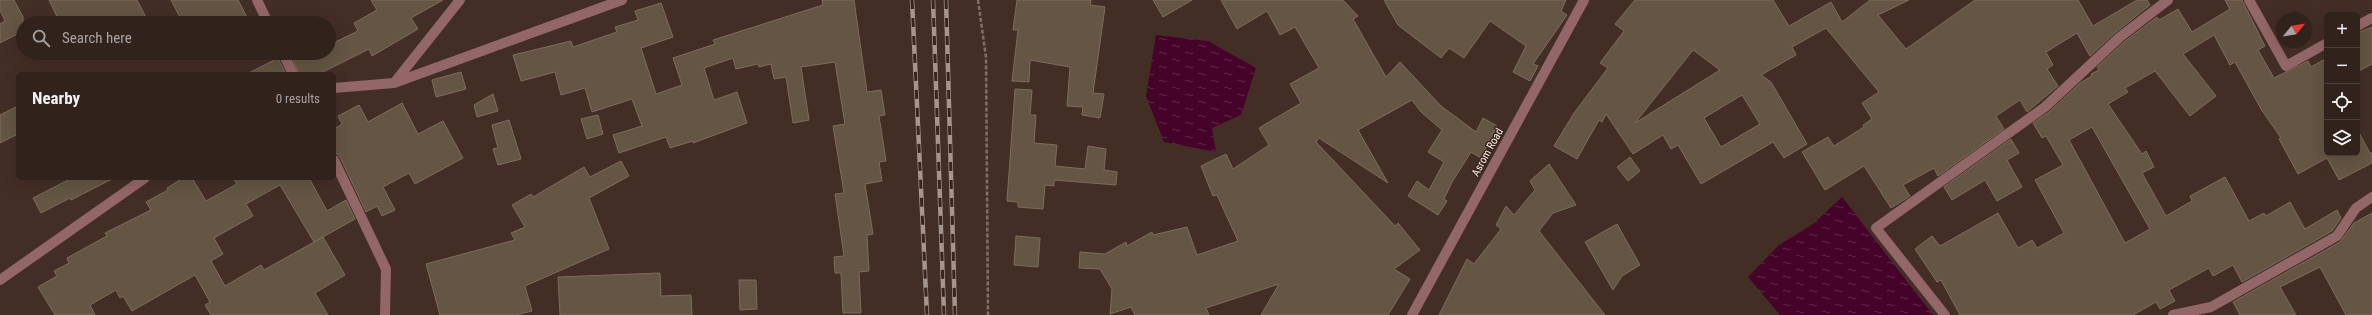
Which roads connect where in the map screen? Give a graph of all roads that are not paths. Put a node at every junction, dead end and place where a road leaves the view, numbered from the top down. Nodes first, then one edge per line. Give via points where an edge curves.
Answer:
1 (257, 0) edge
2 (460, 0) edge
3 (622, 0) edge
4 (1584, 0) edge
5 (2168, 0) edge
6 (2249, 0) edge
7 (265, 16) edge
8 (2372, 18) edge
9 (2360, 24) edge
10 (2324, 45) edge
11 (286, 60) edge
12 (292, 72) edge
13 (394, 83) junction
14 (336, 88) edge
15 (336, 164) edge
16 (141, 180) edge
17 (2372, 197) edge
18 (0, 280) edge
19 (385, 315) edge
20 (1412, 315) edge
21 (1945, 315) edge
22 (2173, 315) edge

1 - 7 street
2 - 13 street
3 - 13 street
4 - 20 street, Asrom Road
5 - 21 street via 2120,37 2045,107 1876,228
6 - 10 street via 2286,66
8 - 9 street
11 - 12 street
13 - 14 street
15 - 19 street via 386,269
16 - 18 street
17 - 22 street via 2356,208 2337,236 2211,307

